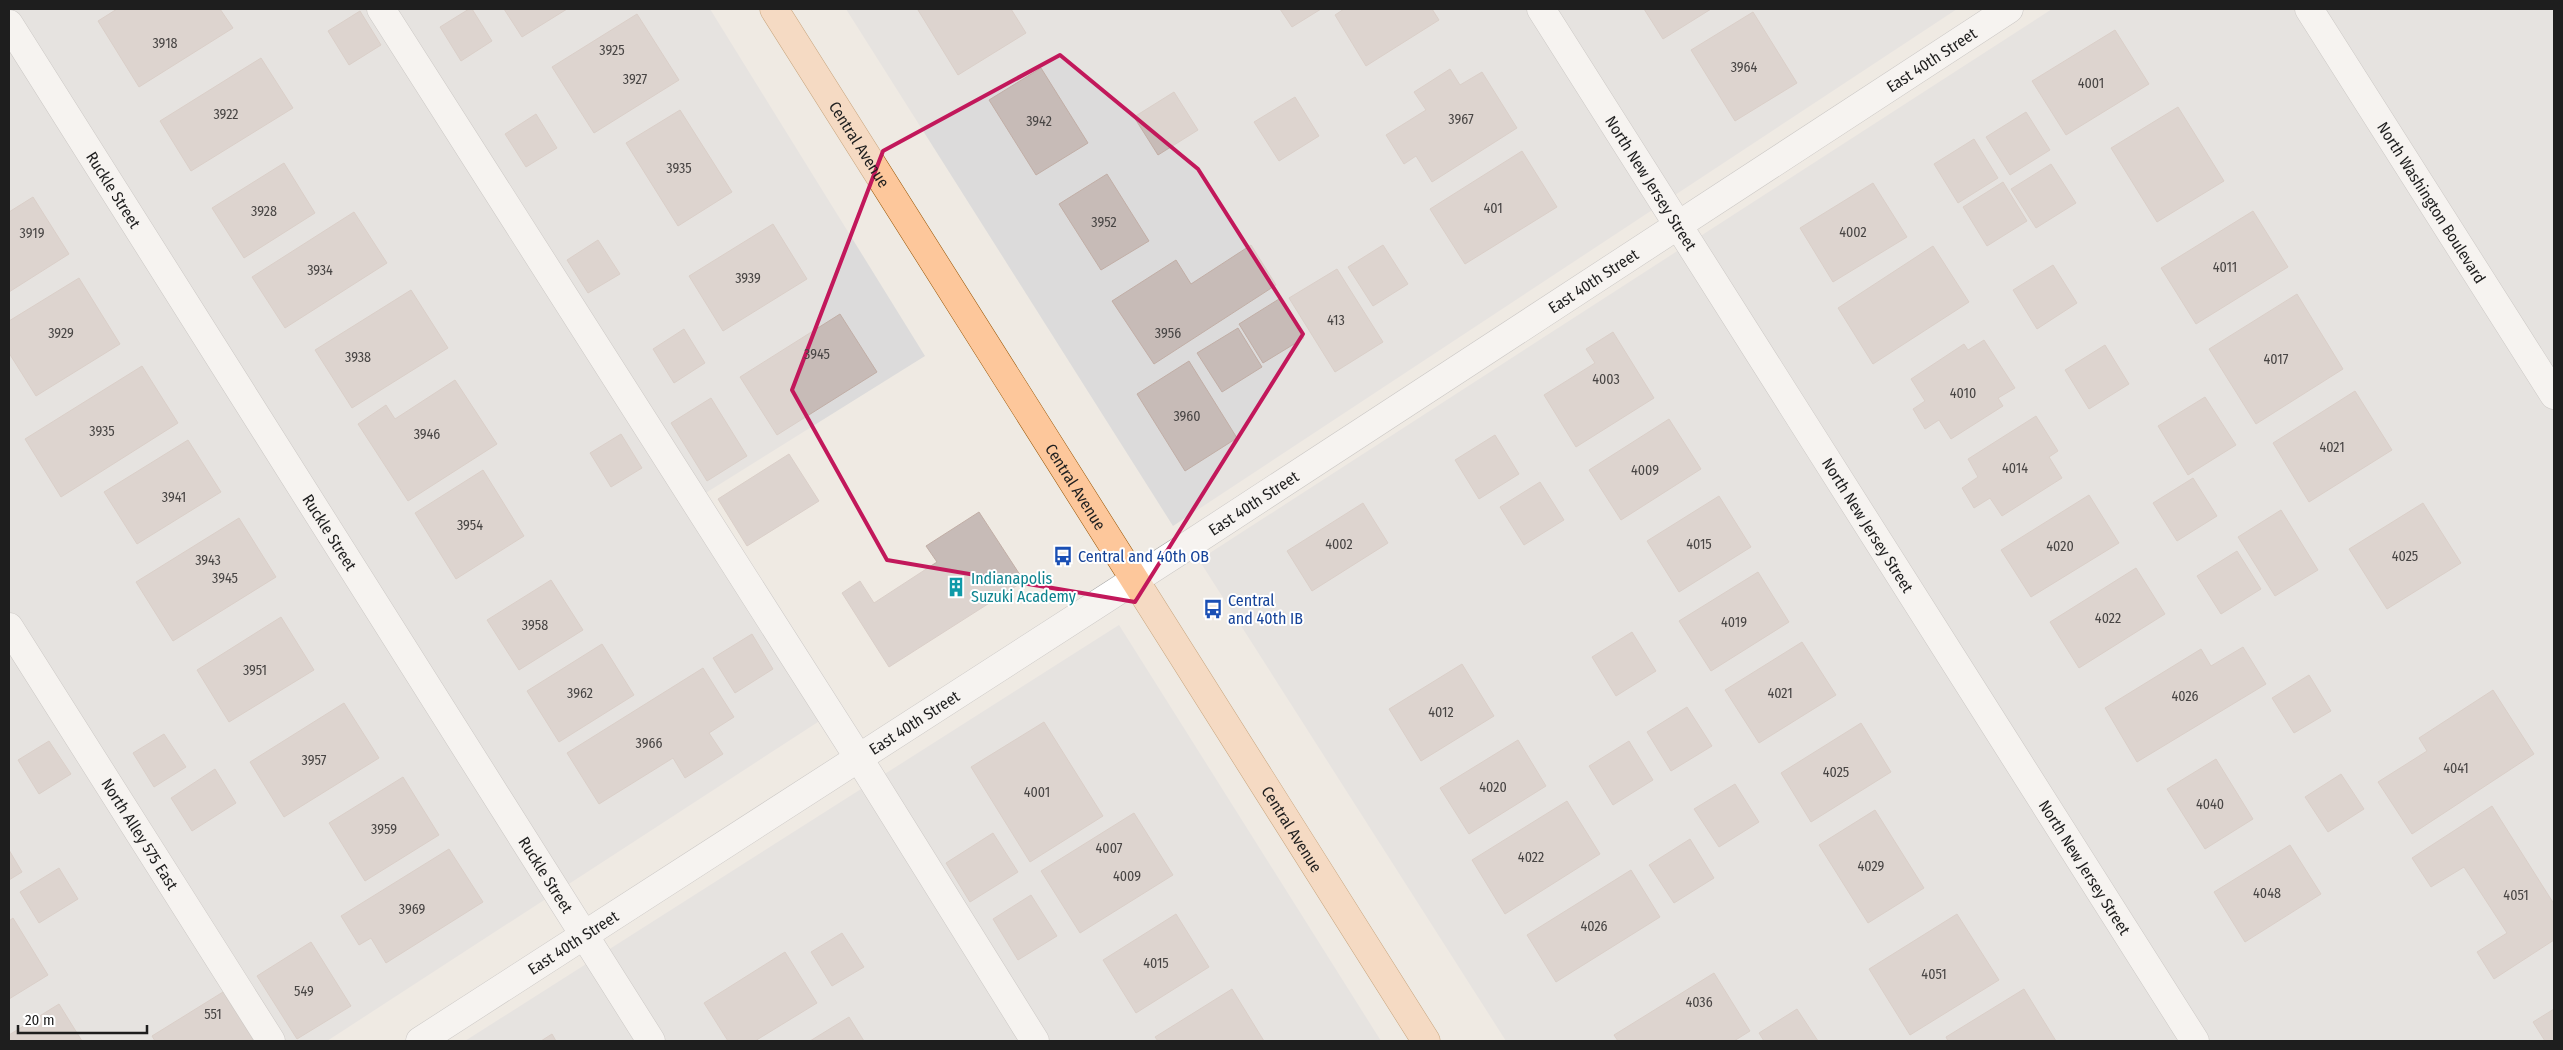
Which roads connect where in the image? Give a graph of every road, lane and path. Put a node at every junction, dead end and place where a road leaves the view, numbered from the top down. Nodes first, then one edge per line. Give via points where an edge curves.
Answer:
1 (381, 9) edge
2 (774, 9) edge
3 (1541, 9) edge
4 (2009, 9) edge
5 (2309, 9) edge
6 (9, 24) edge
7 (1678, 226) junction
8 (2554, 395) edge
9 (1134, 580) junction
10 (9, 627) edge
11 (858, 757) junction
12 (585, 936) junction
13 (271, 1041) edge
14 (420, 1041) edge
15 (651, 1041) edge
16 (1035, 1041) edge
17 (1426, 1041) edge
18 (2195, 1041) edge

1 - 11 street
2 - 9 main road, Central Avenue
3 - 7 street, North New Jersey Street
4 - 7 street, East 40th Street
5 - 8 street, North Washington Boulevard
6 - 12 street, Ruckle Street
7 - 9 street, East 40th Street
7 - 18 street, North New Jersey Street
9 - 11 street, East 40th Street
9 - 17 main road, Central Avenue
10 - 13 street, North Alley 575 East
11 - 12 street, East 40th Street
11 - 16 street
12 - 14 street, East 40th Street
12 - 15 street, Ruckle Street

